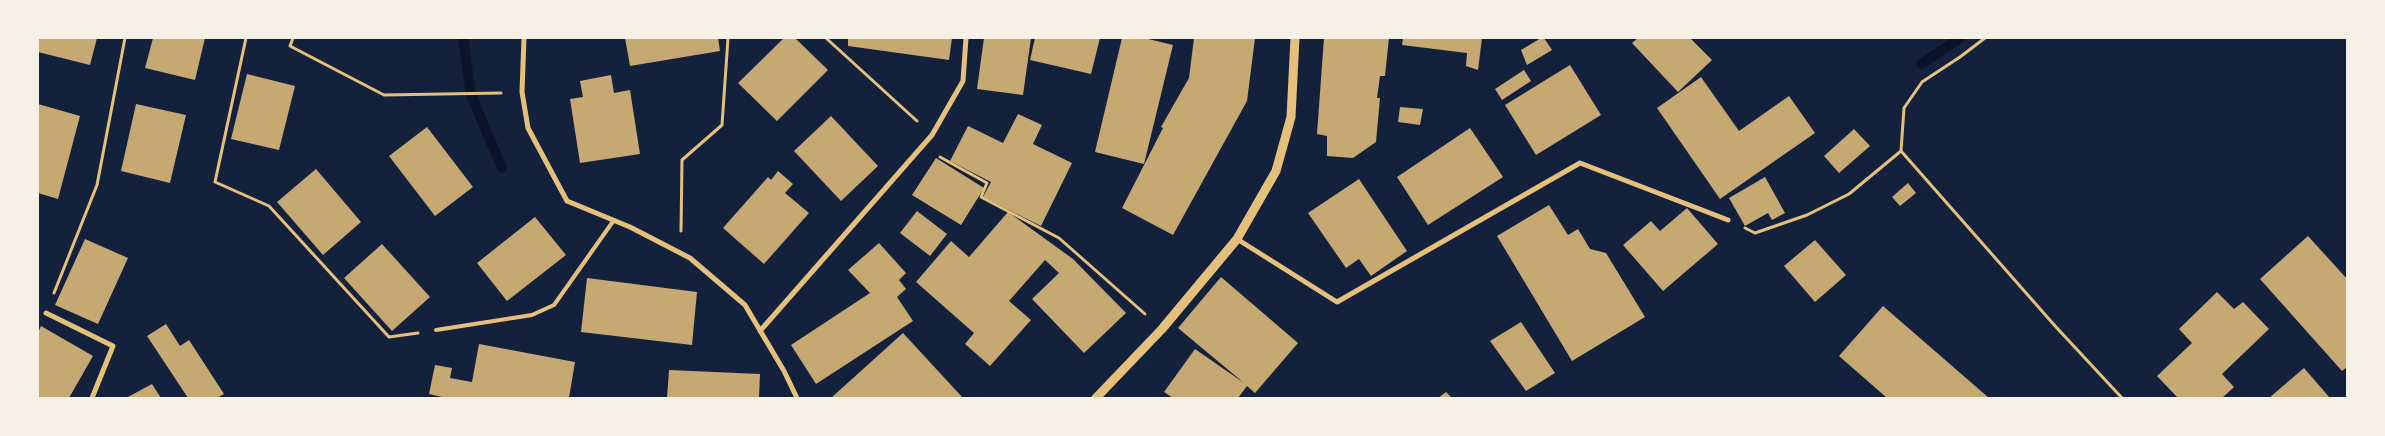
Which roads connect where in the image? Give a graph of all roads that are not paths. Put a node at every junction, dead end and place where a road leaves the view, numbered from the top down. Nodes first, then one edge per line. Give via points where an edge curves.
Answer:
1 (524, 38) edge
2 (966, 38) edge
3 (1295, 38) edge
4 (614, 220) junction
5 (1728, 220) road end
6 (1237, 239) junction
7 (46, 313) road end
8 (436, 330) road end
9 (760, 331) junction
10 (92, 398) edge
11 (797, 398) edge
12 (1096, 398) edge

1 - 4 street via 522,92 528,128 567,201
2 - 9 street via 963,81 932,136
3 - 6 street via 1291,117 1276,171
4 - 8 lane via 554,305 532,315
4 - 9 street via 690,258 745,305
5 - 6 street via 1580,163 1337,302
6 - 12 street via 1162,329
7 - 10 street via 113,346
9 - 11 street

